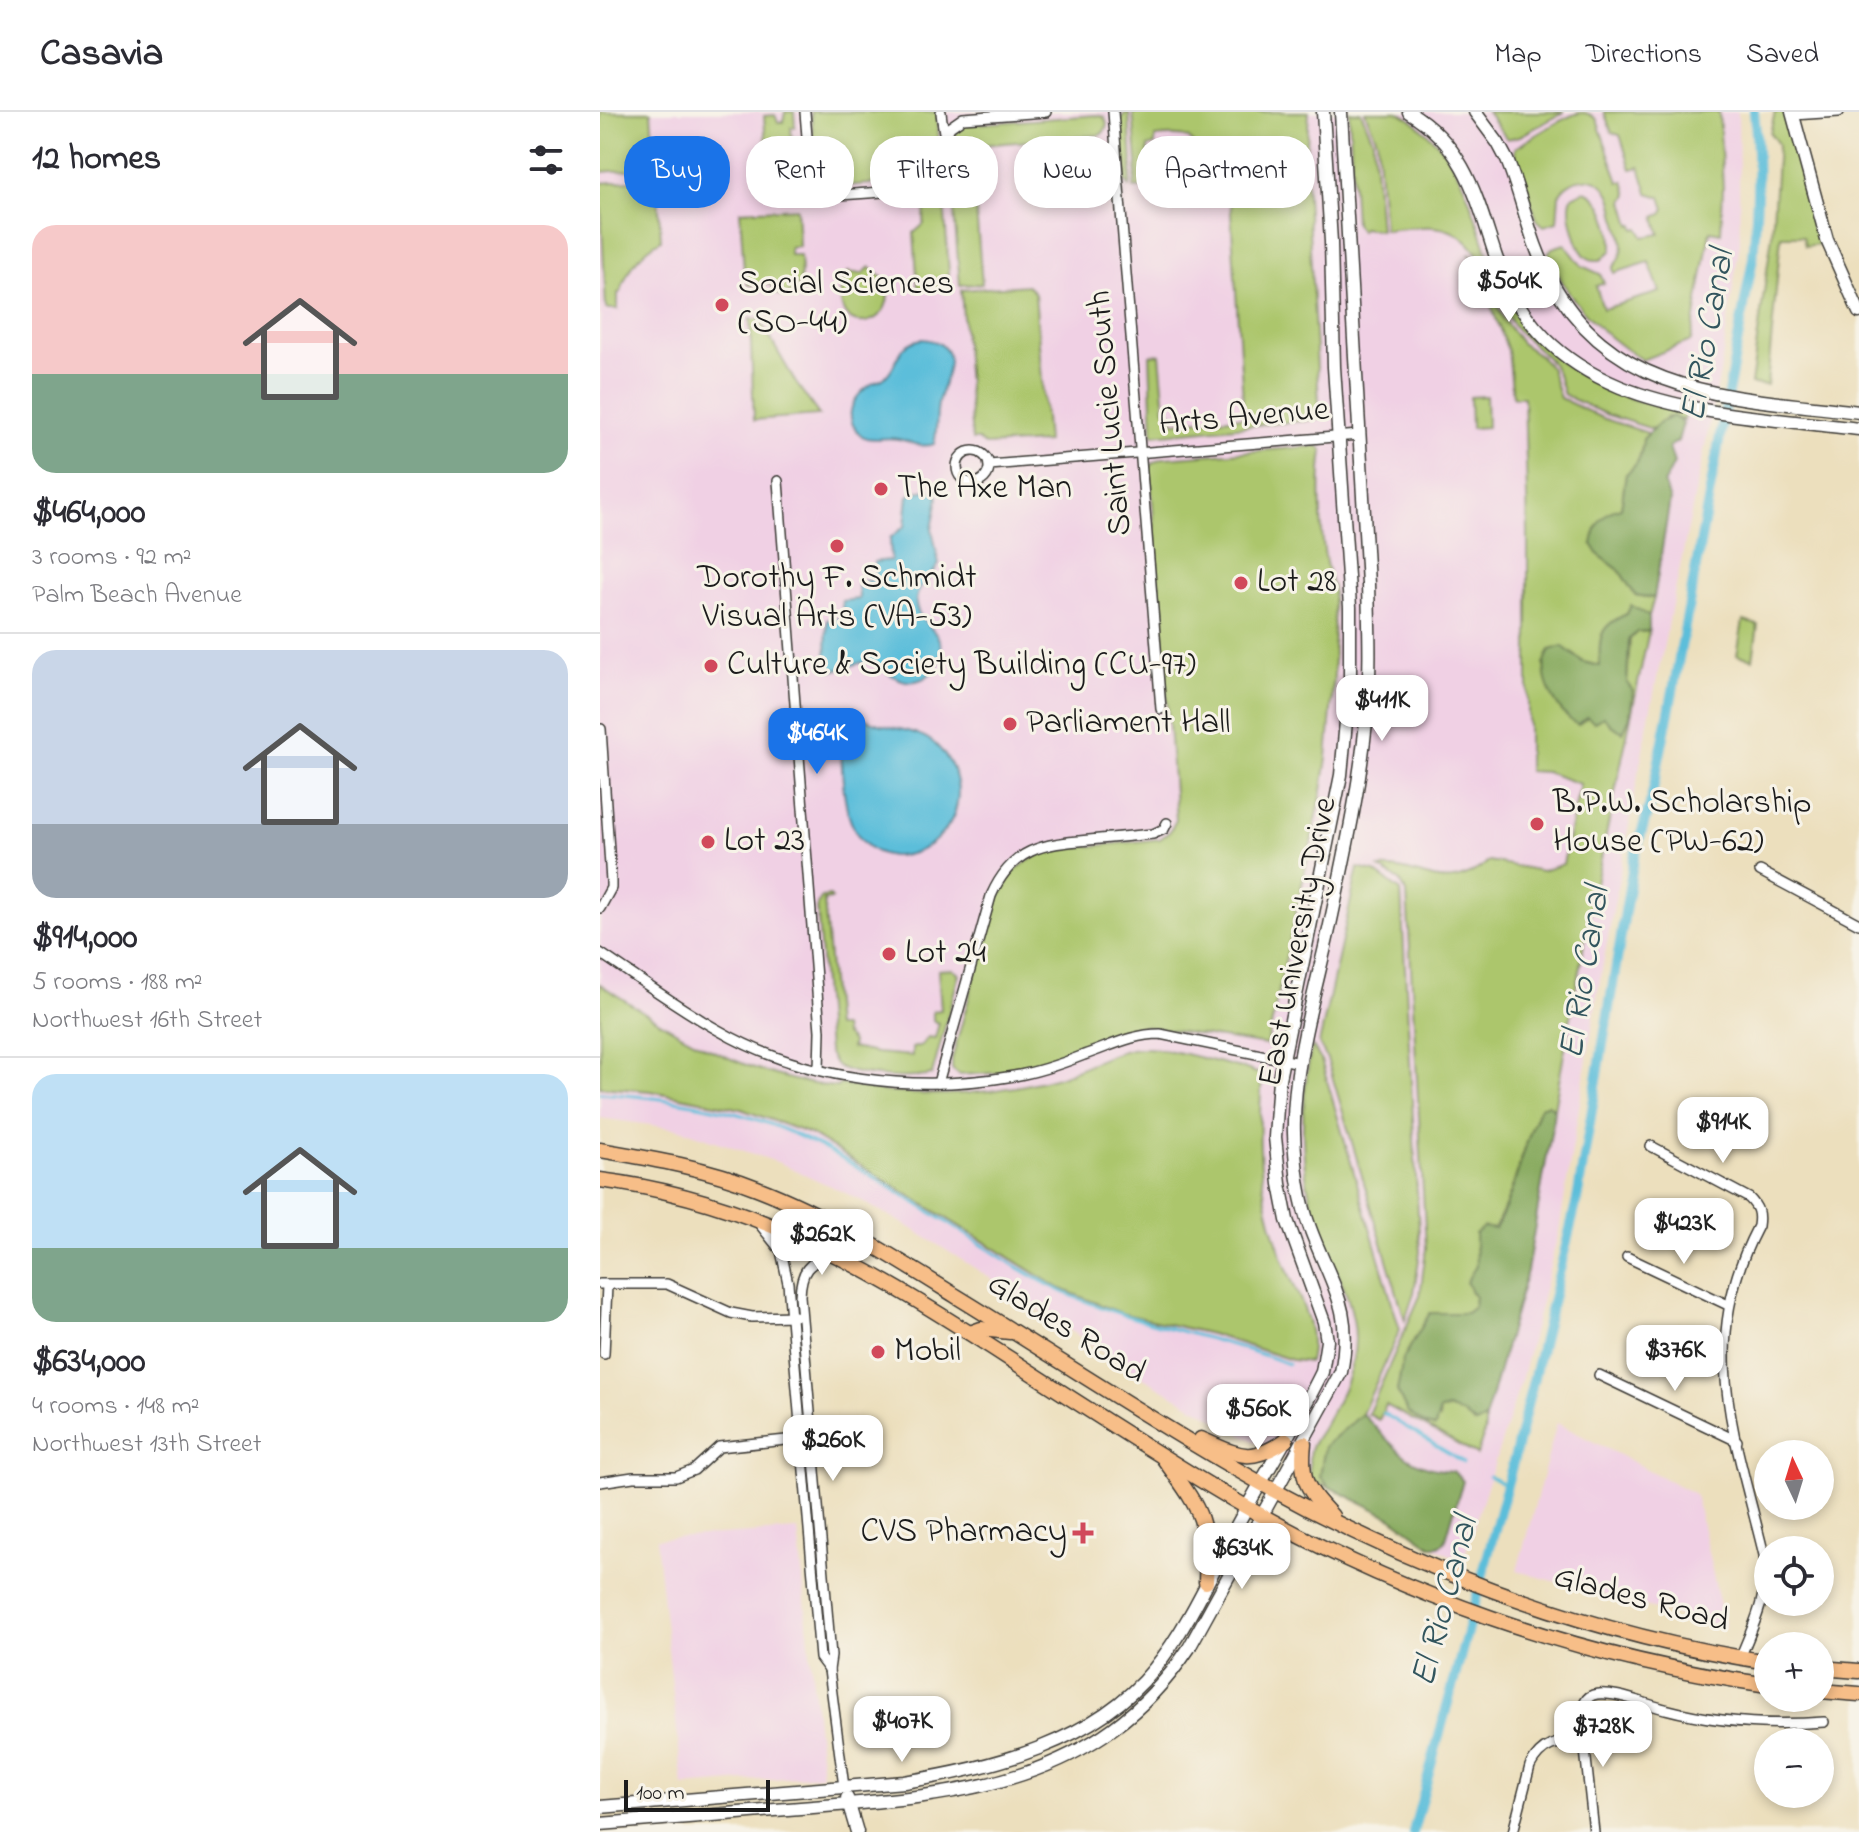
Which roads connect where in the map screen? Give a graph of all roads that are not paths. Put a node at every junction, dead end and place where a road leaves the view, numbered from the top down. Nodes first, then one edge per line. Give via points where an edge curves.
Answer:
1 (805, 112) edge
2 (941, 112) edge
3 (1046, 112) edge
4 (1113, 112) edge
5 (1323, 112) edge
6 (1341, 112) edge
7 (1409, 112) edge
8 (1475, 112) edge
9 (1839, 112) edge
10 (1792, 114) edge
11 (959, 115) edge
12 (945, 136) edge
13 (946, 136) edge
14 (870, 193) edge
15 (1859, 312) edge
16 (1771, 401) junction
17 (1859, 412) edge
18 (1769, 418) junction
19 (1859, 429) edge
20 (1359, 435) junction
21 (1339, 437) junction
22 (1140, 453) junction
23 (989, 465) dead end
24 (778, 481) dead end
25 (1161, 709) dead end
26 (601, 729) edge
27 (1167, 823) dead end
28 (1760, 871) dead end
29 (600, 908) edge
30 (1859, 924) edge
31 (600, 953) edge
32 (1282, 1059) junction
33 (1300, 1063) junction
34 (819, 1069) junction
35 (938, 1083) junction
36 (1651, 1146) dead end
37 (600, 1150) edge
38 (600, 1180) edge
39 (753, 1216) junction
40 (832, 1251) junction
41 (1627, 1257) dead end
42 (603, 1285) edge
43 (1728, 1305) junction
44 (802, 1315) junction
45 (791, 1316) junction
46 (1015, 1332) junction
47 (970, 1333) junction
48 (604, 1354) dead end
49 (1599, 1375) dead end
50 (1160, 1422) junction
51 (813, 1437) junction
52 (801, 1438) junction
53 (1286, 1440) junction
54 (1737, 1441) junction
55 (1304, 1443) junction
56 (1159, 1453) junction
57 (600, 1482) edge
58 (1261, 1483) junction
59 (1277, 1492) junction
60 (1247, 1507) junction
61 (1263, 1516) junction
62 (1340, 1525) junction
63 (1206, 1582) junction
64 (1740, 1658) junction
65 (1754, 1660) edge
66 (1834, 1669) edge
67 (829, 1670) junction
68 (1859, 1671) edge
69 (1754, 1683) edge
70 (1834, 1692) edge
71 (1859, 1694) edge
72 (1824, 1722) dead end
73 (1583, 1740) junction
74 (844, 1787) junction
75 (848, 1804) junction
76 (600, 1807) edge
77 (600, 1824) edge
78 (857, 1832) edge
79 (1513, 1832) edge
80 (1594, 1832) edge

1 - 14 street via 814,193
2 - 12 street
3 - 11 street
4 - 22 street, Saint Lucie South
5 - 21 street, East University Drive
6 - 20 street, East University Drive
7 - 18 street via 1435,130 1459,159 1508,287 1537,331 1578,367 1642,397
8 - 16 street via 1507,160 1550,279 1583,326 1611,351 1674,384
9 - 10 street
10 - 15 street via 1827,240
11 - 13 street
16 - 17 street
16 - 18 street
18 - 19 street
20 - 21 street, Arts Avenue
20 - 33 street, East University Drive via 1370,643 1366,719 1348,837
21 - 22 street, Arts Avenue
21 - 32 street, East University Drive via 1350,607 1348,713 1336,801
22 - 23 street, Arts Avenue
22 - 25 street, Saint Lucie South
24 - 34 street
26 - 29 street via 611,888
27 - 35 street via 1153,834 1044,845 1006,870 991,896
28 - 30 street
31 - 34 street via 719,1032
32 - 33 street
32 - 35 street via 1146,1034 1050,1068
32 - 53 street, East University Drive via 1275,1110 1280,1184 1327,1341 1322,1372
33 - 55 street, East University Drive via 1294,1133 1298,1177 1309,1226 1346,1326 1341,1372
34 - 35 street via 891,1083
36 - 43 street via 1757,1205 1758,1226
37 - 46 main road, Glades Road via 759,1188 867,1242
38 - 39 main road, Glades Road via 652,1188
39 - 40 main road, Glades Road
39 - 45 street via 781,1251
40 - 44 street via 801,1278
40 - 47 main road, Glades Road
41 - 43 street
42 - 45 street via 667,1284 731,1313
42 - 48 street
43 - 54 street via 1723,1363
44 - 45 street
44 - 51 street
45 - 52 street
46 - 47 main road
46 - 50 main road, Glades Road
47 - 56 main road, Glades Road
49 - 54 street
50 - 53 main road via 1245,1456 1262,1455
50 - 58 main road, Glades Road
51 - 52 street
51 - 67 street
52 - 57 street via 719,1447 685,1475
52 - 67 street via 820,1658
53 - 58 street, East University Drive
54 - 64 street via 1766,1576
55 - 59 street, East University Drive
55 - 62 main road via 1307,1488
56 - 60 main road, Glades Road
56 - 63 main road via 1202,1519
58 - 59 main road, Glades Road
58 - 60 street, East University Drive
59 - 61 street, East University Drive
59 - 62 main road, Glades Road
60 - 61 main road, Glades Road
60 - 63 street, East University Drive
61 - 69 main road, Glades Road via 1432,1596 1505,1623 1599,1651
61 - 75 street, East University Drive via 1179,1663 1111,1732 1001,1781 944,1795
62 - 64 main road, Glades Road via 1511,1596 1605,1626
63 - 74 street, East University Drive via 1155,1667 1102,1716 1035,1749 974,1769
64 - 65 main road, Glades Road
66 - 68 main road
67 - 74 street
70 - 71 main road
72 - 73 street via 1718,1721 1594,1694 1582,1708
73 - 79 street via 1554,1743 1535,1756
73 - 80 street
74 - 75 street
74 - 76 street, East University Drive
75 - 77 street, East University Drive
75 - 78 street

